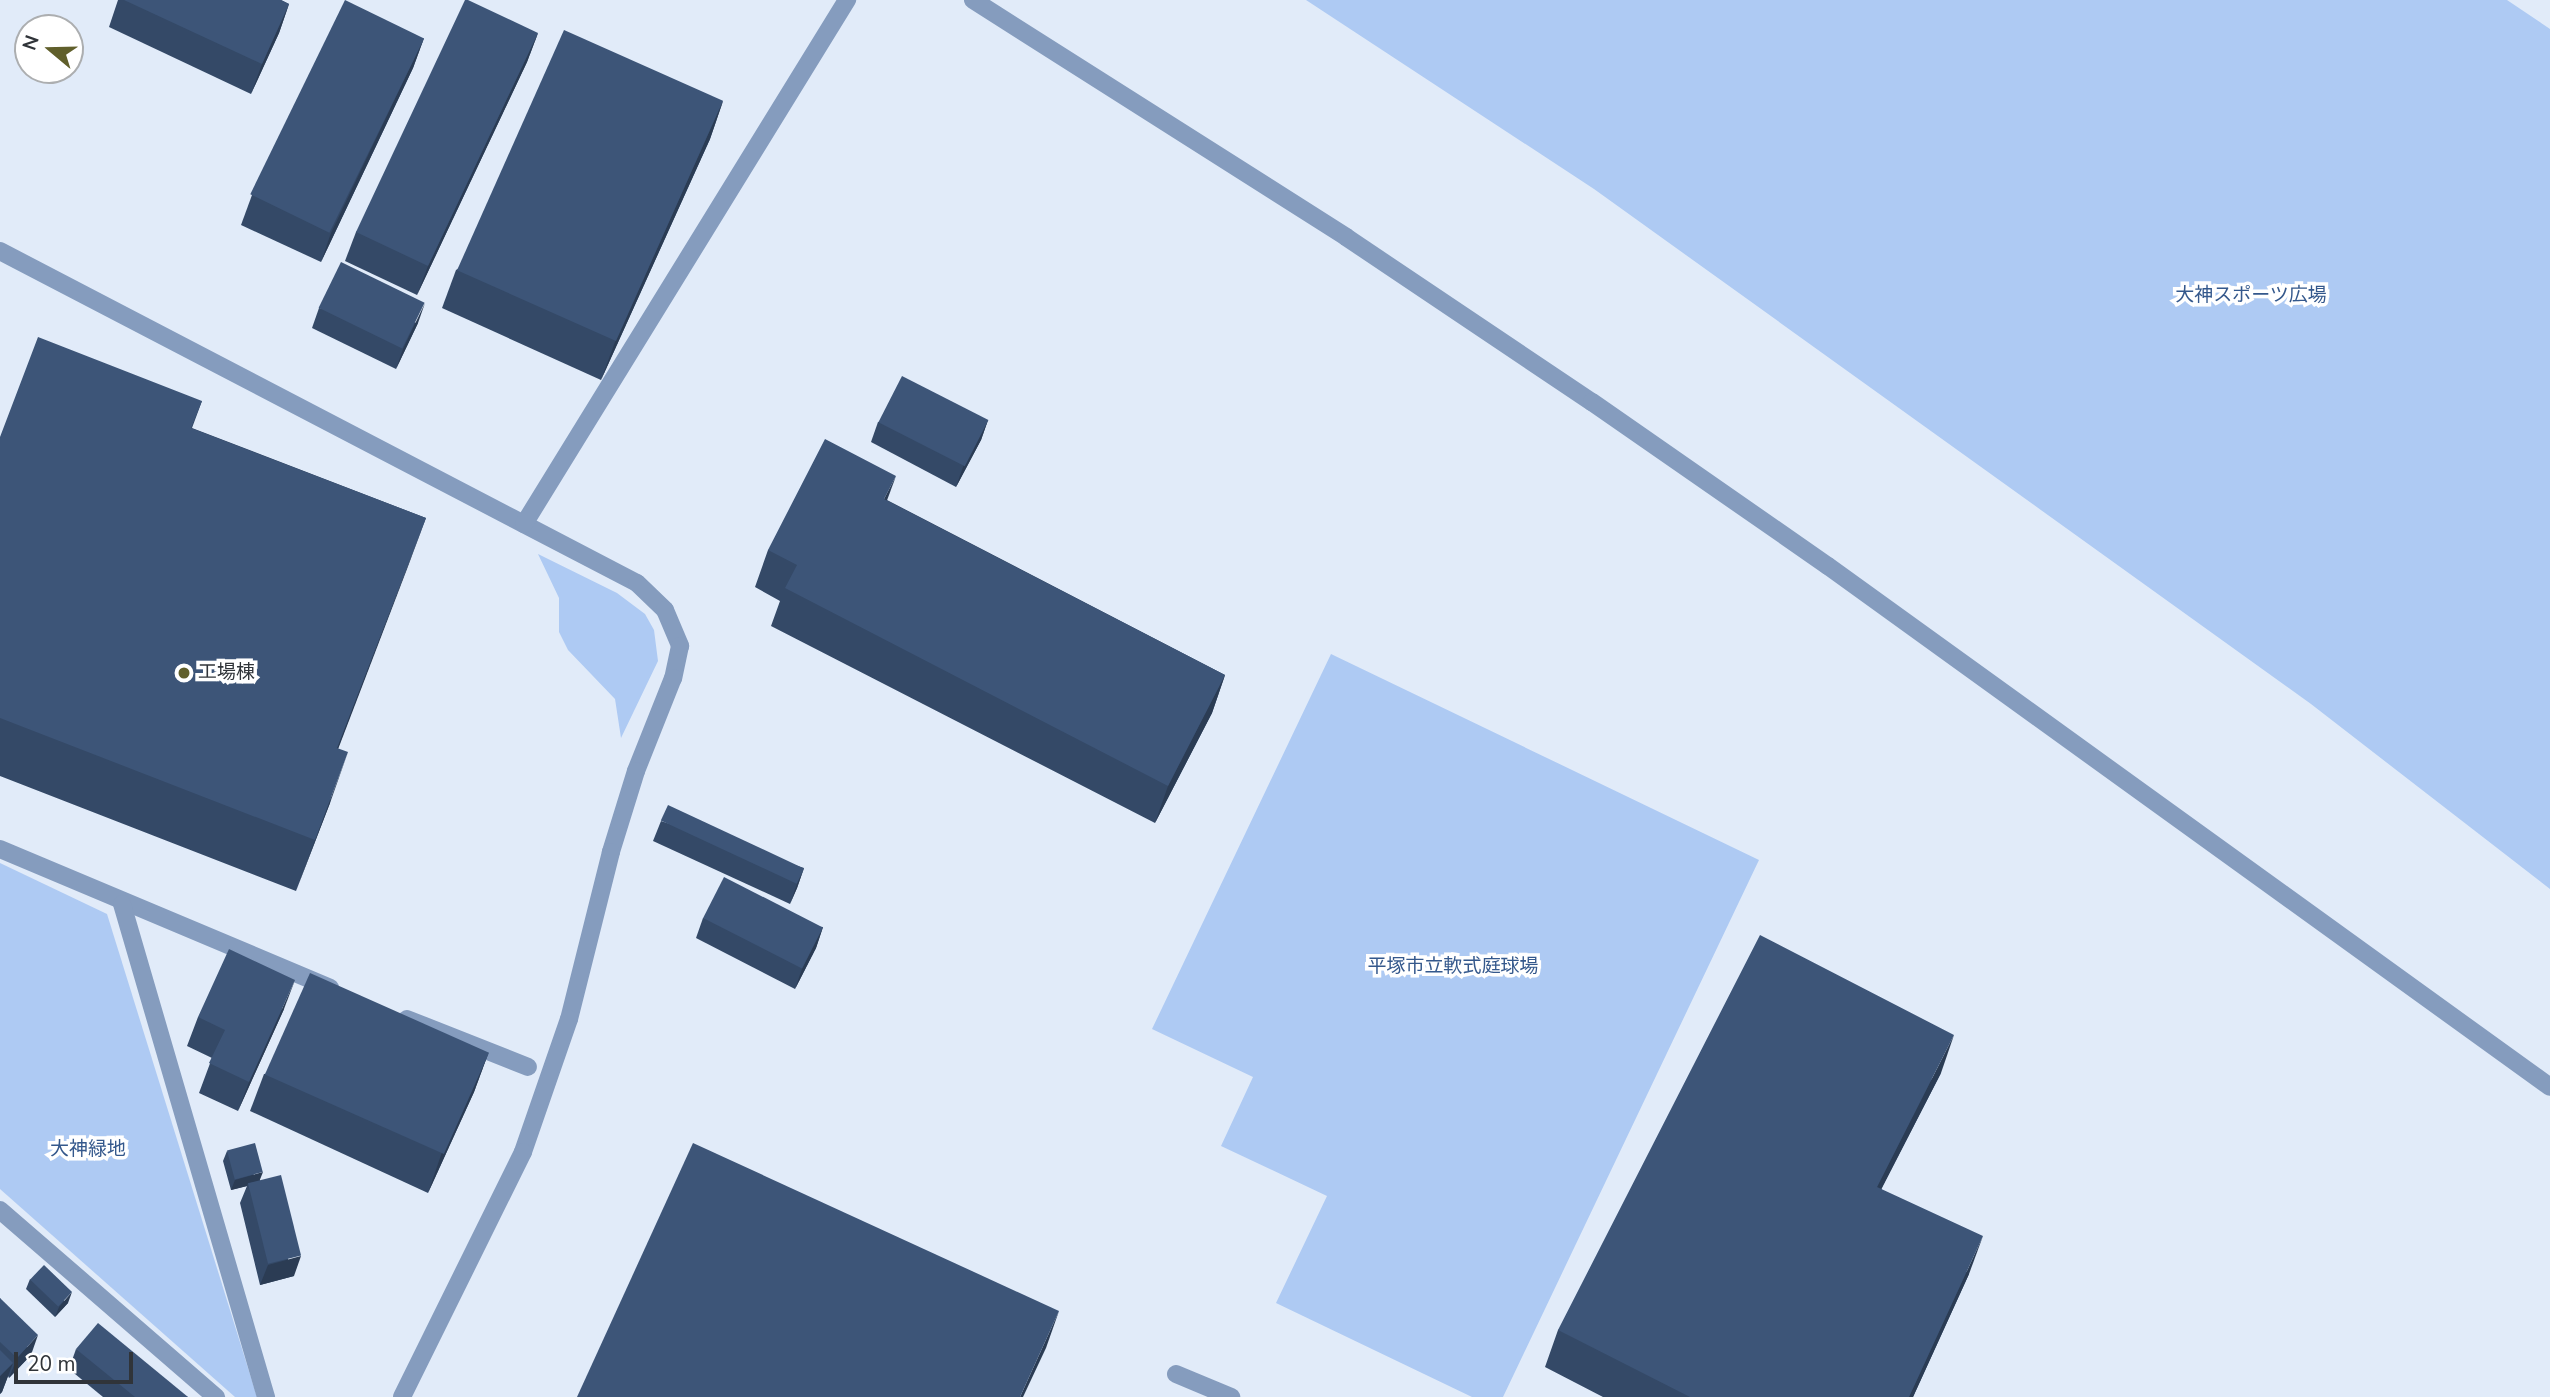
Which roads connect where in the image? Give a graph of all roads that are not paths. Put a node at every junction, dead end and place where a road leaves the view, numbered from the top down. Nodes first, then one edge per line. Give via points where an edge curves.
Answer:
1 (847, 0) edge
2 (973, 0) edge
3 (0, 251) edge
4 (524, 524) junction
5 (0, 849) edge
6 (122, 904) junction
7 (354, 998) edge
8 (393, 1013) edge
9 (528, 1067) dead end
10 (2550, 1087) edge
11 (0, 1210) edge
12 (1177, 1374) dead end
13 (216, 1397) edge
14 (266, 1397) edge
15 (402, 1397) edge
16 (1231, 1397) edge

1 - 4 street
2 - 10 street via 1346,237 1592,402 1828,566
3 - 4 street
4 - 15 street via 637,583 665,610 680,646 673,677 636,771 569,1019 523,1152
5 - 6 street
6 - 7 street
6 - 14 street
8 - 9 street
11 - 13 street
12 - 16 street

